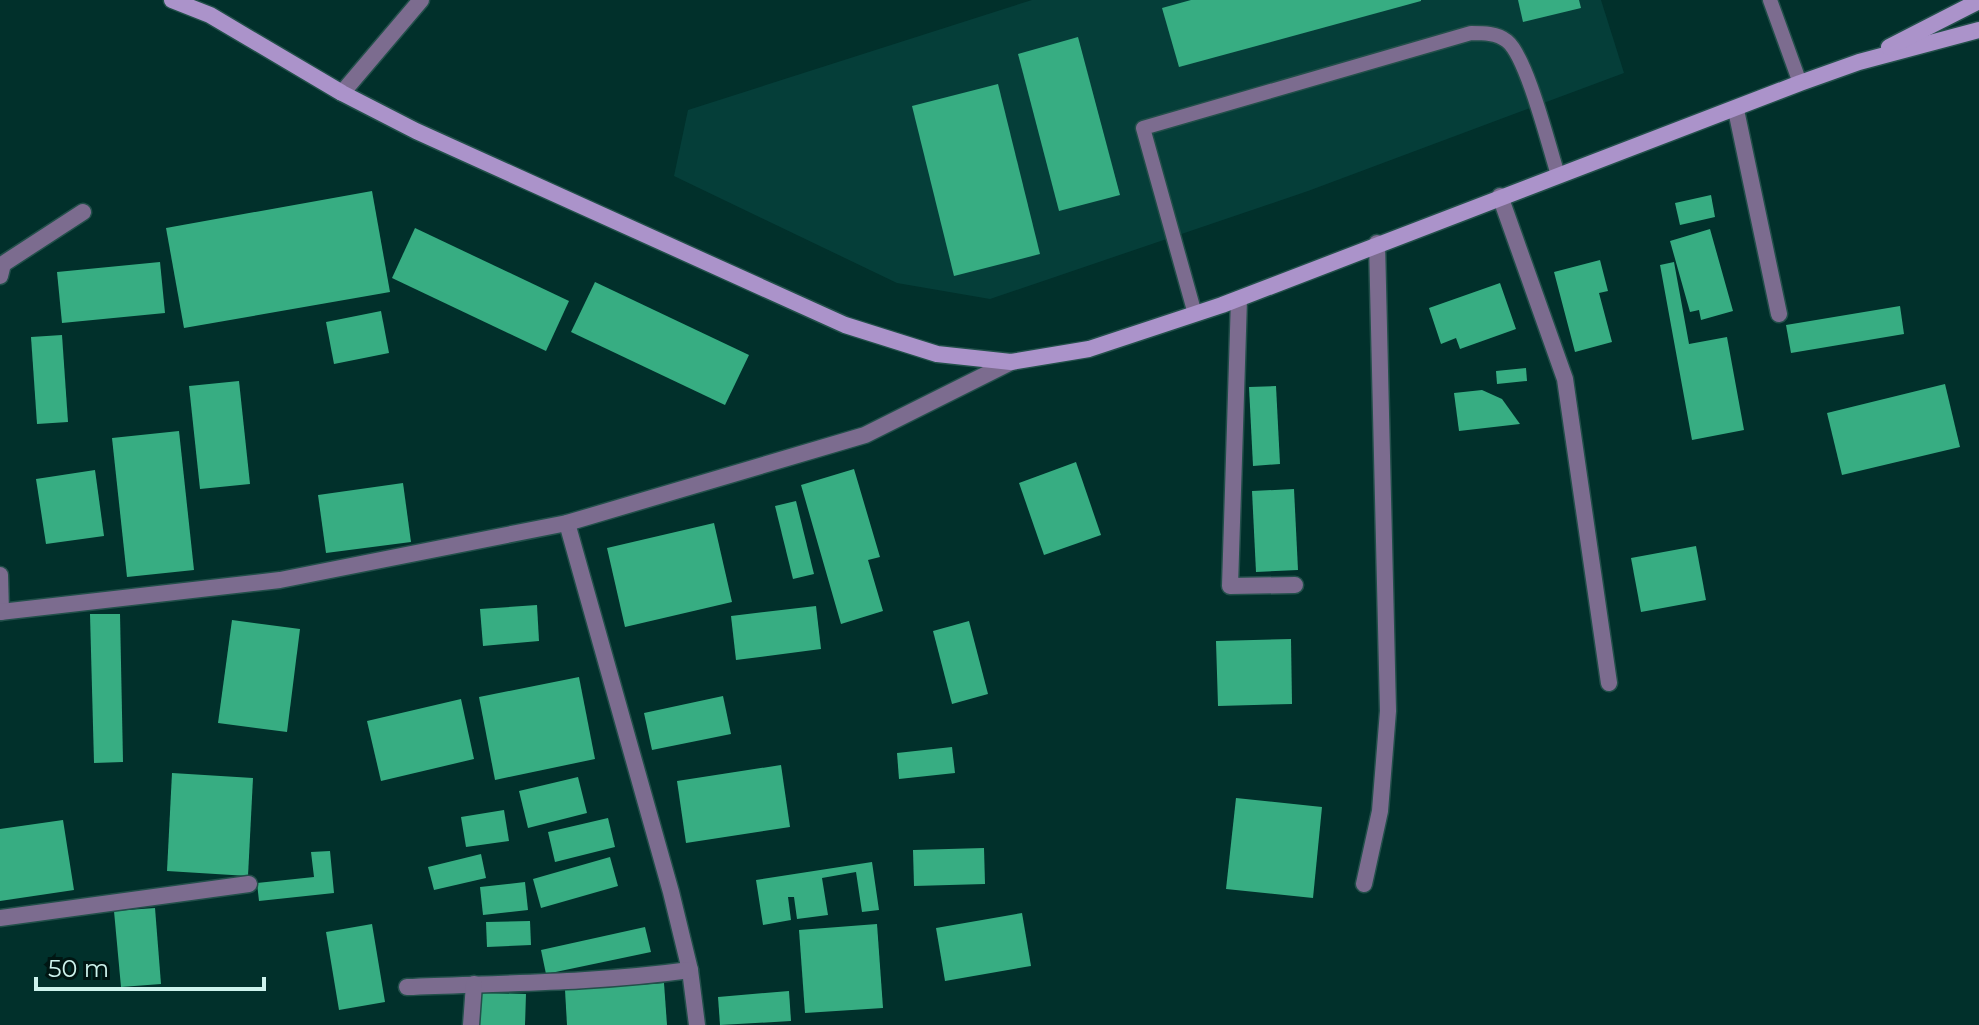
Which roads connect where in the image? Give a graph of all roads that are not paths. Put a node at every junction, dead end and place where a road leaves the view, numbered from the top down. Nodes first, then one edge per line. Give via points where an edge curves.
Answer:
1 (172, 0) edge
2 (421, 0) edge
3 (1770, 0) edge
4 (1979, 1) edge
5 (210, 8) edge
6 (1979, 30) edge
7 (1859, 62) junction
8 (1800, 83) junction
9 (342, 93) junction
10 (1736, 110) junction
11 (1558, 175) junction
12 (1500, 196) junction
13 (83, 212) dead end
14 (1377, 243) junction
15 (0, 276) edge
16 (1239, 299) junction
17 (1195, 314) junction
18 (1779, 314) dead end
19 (1011, 362) junction
20 (567, 523) junction
21 (0, 575) edge
22 (1295, 585) dead end
23 (0, 612) edge
24 (1609, 683) dead end
25 (249, 884) dead end
26 (1364, 884) dead end
27 (0, 918) edge
28 (690, 970) junction
29 (474, 984) junction
30 (407, 987) dead end
31 (471, 1025) edge
32 (697, 1025) edge

1 - 5 main road
2 - 9 street
3 - 8 lane
4 - 7 main road
5 - 9 main road
6 - 7 main road
7 - 8 main road
8 - 10 main road
9 - 19 main road via 845,325 937,354
10 - 11 main road
10 - 18 street
11 - 12 main road
11 - 17 lane via 1520,59 1507,41 1491,34 1471,33 1143,128
12 - 14 main road
12 - 24 street via 1565,379
13 - 15 street via 3,264
14 - 16 main road
14 - 26 street via 1388,711 1380,811
16 - 17 main road
16 - 22 street via 1230,586
17 - 19 main road via 1089,349
19 - 20 street via 865,435
20 - 23 street via 280,580
20 - 28 street
21 - 23 street
25 - 27 street
28 - 29 street via 619,980
28 - 32 street
29 - 30 street
29 - 31 street

